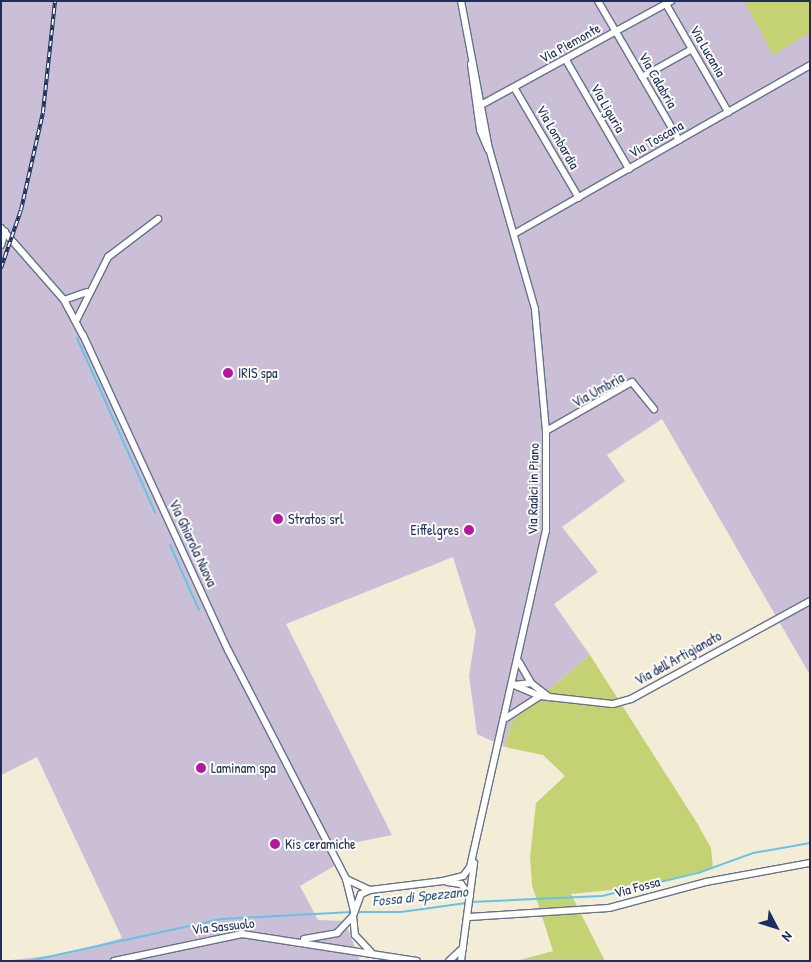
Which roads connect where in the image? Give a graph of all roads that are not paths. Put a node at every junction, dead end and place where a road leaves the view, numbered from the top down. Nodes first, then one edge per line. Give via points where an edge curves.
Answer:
1 (461, 1) edge
2 (598, 1) edge
3 (668, 2) edge
4 (616, 32) junction
5 (692, 48) junction
6 (471, 60) junction
7 (566, 60) junction
8 (810, 65) edge
9 (642, 77) junction
10 (471, 80) junction
11 (516, 89) junction
12 (481, 105) junction
13 (728, 112) junction
14 (479, 123) junction
15 (679, 140) junction
16 (489, 149) junction
17 (629, 169) junction
18 (579, 198) junction
19 (158, 219) dead end
20 (3, 230) edge
21 (514, 234) junction
22 (1, 245) edge
23 (87, 292) junction
24 (64, 300) junction
25 (76, 321) junction
26 (654, 409) dead end
27 (546, 431) junction
28 (810, 601) edge
29 (519, 662) junction
30 (531, 683) junction
31 (514, 685) junction
32 (540, 696) junction
33 (549, 697) junction
34 (506, 718) junction
35 (474, 857) junction
36 (810, 862) edge
37 (346, 879) junction
38 (443, 881) junction
39 (370, 890) junction
40 (470, 894) junction
41 (355, 901) junction
42 (352, 917) junction
43 (469, 917) junction
44 (297, 940) junction
45 (464, 947) junction
46 (372, 953) junction
47 (114, 961) edge
48 (417, 961) edge
49 (449, 961) edge
50 (461, 961) edge

1 - 6 street
2 - 4 street, Via Calabria
3 - 4 street, Via Piemonte
3 - 5 street, Via Lucania
4 - 7 street, Via Piemonte
4 - 9 street, Via Calabria
5 - 9 street
5 - 13 street, Via Lucania
6 - 10 street
6 - 12 street
7 - 11 street, Via Piemonte
7 - 17 street, Via Liguria
8 - 13 street, Via Toscana
9 - 15 street, Via Calabria
10 - 12 street
10 - 14 street
11 - 12 street, Via Piemonte
11 - 18 street, Via Lombardia
12 - 14 street
12 - 16 street
13 - 15 street, Via Toscana
14 - 16 street
15 - 17 street, Via Toscana
16 - 21 street, Via Radici in Piano
17 - 18 street, Via Toscana
18 - 21 street, Via Toscana
19 - 23 street via 111,254
20 - 22 street
20 - 24 street, Via Ghiarola Nuova
21 - 27 street, Via Radici in Piano via 535,309
23 - 24 street
23 - 25 street
24 - 25 street, Via Ghiarola Nuova
25 - 37 street, Via Ghiarola Nuova via 228,650
26 - 27 street, Via Umbria via 632,382
27 - 29 street, Via Radici in Piano via 546,531
28 - 33 street, Via dell'Artigianato via 631,698 591,705
29 - 30 street, Via dell'Artigianato
29 - 31 street, Via Radici in Piano
30 - 31 street
30 - 33 street, Via dell'Artigianato
31 - 32 street, Via dell'Artigianato
31 - 34 street, Via Radici in Piano
32 - 33 street, Via dell'Artigianato
32 - 34 street
34 - 35 street, Via Radici in Piano
35 - 38 street via 465,875
35 - 40 street
36 - 43 street, Via Fossa via 706,882 609,908
37 - 39 street
37 - 41 street, Via Ghiarola Nuova
38 - 39 street
38 - 40 street via 462,884
39 - 41 street
40 - 43 street
41 - 42 street, Via Ghiarola Nuova
42 - 44 street via 332,936
42 - 46 street, Via Ghiarola Nuova via 357,940
43 - 45 street
44 - 46 street, Via Sassuolo
44 - 47 street, Via Sassuolo via 235,935
45 - 49 street
45 - 50 street
46 - 48 street, Via Sassuolo

